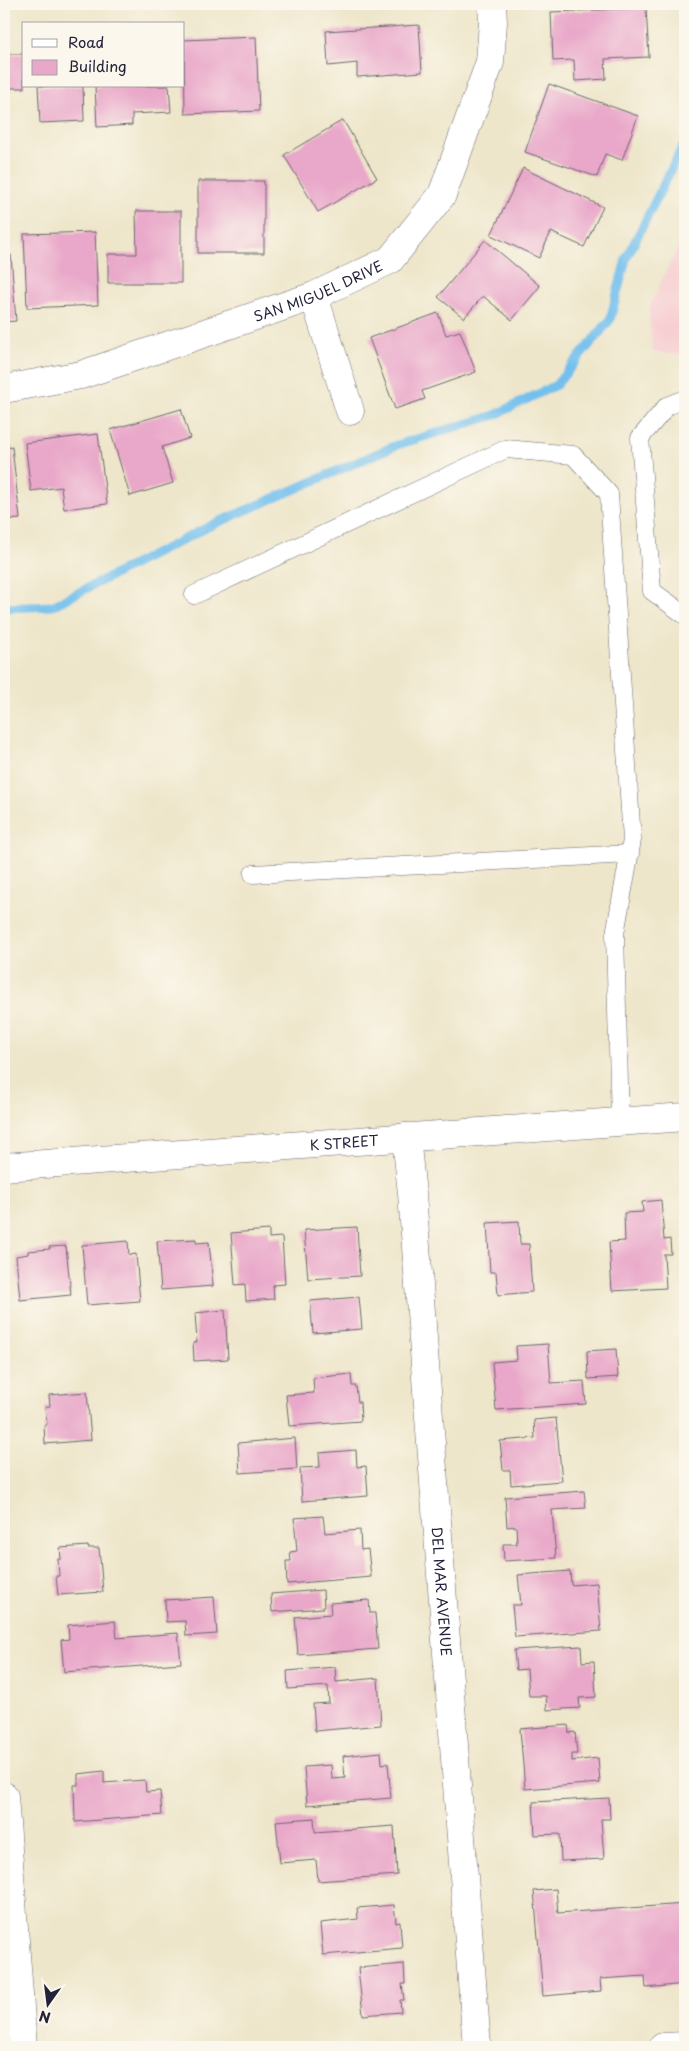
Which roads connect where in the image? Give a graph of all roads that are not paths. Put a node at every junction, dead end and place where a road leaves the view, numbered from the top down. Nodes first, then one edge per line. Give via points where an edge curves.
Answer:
1 (492, 4) edge
2 (314, 296) junction
3 (4, 389) edge
4 (685, 399) edge
5 (350, 411) dead end
6 (194, 595) dead end
7 (685, 615) edge
8 (630, 854) junction
9 (253, 874) dead end
10 (685, 1117) edge
11 (620, 1122) junction
12 (406, 1137) junction
13 (4, 1167) edge
14 (4, 1796) edge
15 (685, 2046) edge
16 (23, 2047) edge
17 (476, 2047) edge
18 (663, 2047) edge

1 - 2 street, SAN MIGUEL DRIVE via 490,62 442,195 390,260
2 - 3 street, SAN MIGUEL DRIVE via 81,375
2 - 5 street
4 - 7 lane via 667,406 640,438 652,591
6 - 8 lane via 506,449 574,456 609,494 632,840
8 - 9 lane
8 - 11 lane via 615,934
10 - 11 street, K STREET
11 - 12 street, K STREET
12 - 13 street, K STREET
12 - 17 street, DEL MAR AVENUE
14 - 16 street
15 - 18 street

